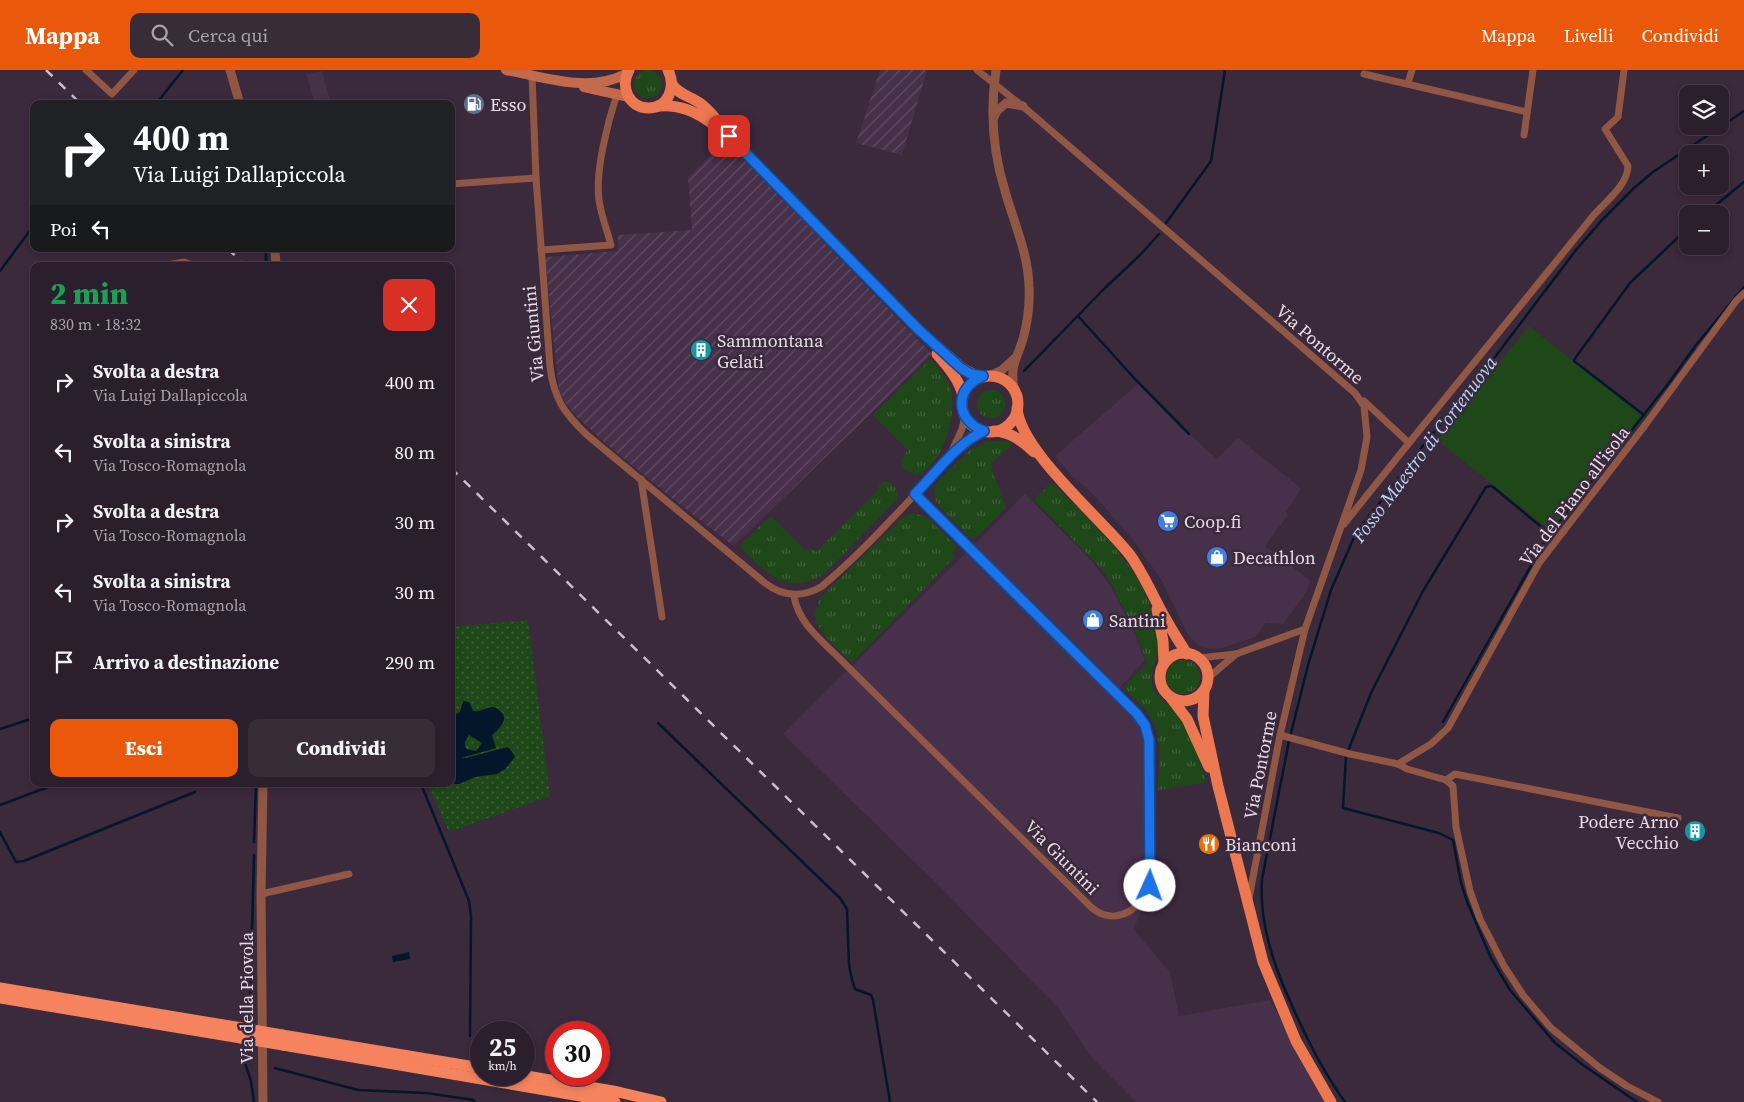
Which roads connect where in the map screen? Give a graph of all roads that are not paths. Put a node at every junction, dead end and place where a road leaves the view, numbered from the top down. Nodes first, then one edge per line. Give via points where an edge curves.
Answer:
1 (86, 70) edge
2 (134, 70) edge
3 (230, 70) edge
4 (506, 70) edge
5 (668, 70) edge
6 (977, 70) edge
7 (996, 70) edge
8 (1412, 70) edge
9 (1533, 70) edge
10 (1624, 70) edge
11 (628, 72) edge
12 (532, 74) junction
13 (1364, 74) dead end
14 (572, 83) junction
15 (994, 83) junction
16 (1408, 83) junction
17 (672, 84) junction
18 (617, 94) junction
19 (629, 97) junction
20 (239, 100) edge
21 (1022, 106) junction
22 (656, 107) junction
23 (1527, 112) junction
24 (993, 120) junction
25 (1524, 135) dead end
26 (729, 136) junction
27 (536, 178) junction
28 (455, 184) edge
29 (541, 250) junction
30 (1744, 293) edge
31 (918, 329) junction
32 (1015, 358) junction
33 (987, 376) junction
34 (1014, 390) junction
35 (1355, 393) junction
36 (963, 396) junction
37 (1018, 408) junction
38 (965, 416) junction
39 (988, 431) junction
40 (1410, 443) junction
41 (949, 457) junction
42 (1046, 464) junction
43 (641, 479) junction
44 (915, 494) junction
45 (1340, 529) junction
46 (794, 596) junction
47 (1156, 602) junction
48 (662, 617) dead end
49 (1305, 629) junction
50 (1187, 654) junction
51 (1236, 654) junction
52 (1198, 658) junction
53 (1164, 663) junction
54 (1208, 678) junction
55 (1204, 691) junction
56 (1171, 698) junction
57 (1286, 736) junction
58 (1398, 764) junction
59 (1446, 780) junction
60 (1218, 786) junction
61 (263, 787) edge
62 (1678, 818) dead end
63 (349, 874) dead end
64 (261, 894) junction
65 (1248, 904) junction
66 (0, 988) edge
67 (0, 998) edge
68 (242, 1033) junction
69 (283, 1040) junction
70 (470, 1066) edge
71 (535, 1077) edge
72 (263, 1102) edge
73 (616, 1102) edge
74 (661, 1102) edge
75 (1331, 1102) edge
76 (1658, 1102) edge

1 - 2 street via 112,94
3 - 20 street
4 - 12 main road
5 - 17 main road
6 - 15 street, Via Pontorme
7 - 15 street
8 - 16 street
9 - 23 street
10 - 40 street via 1618,117 1605,130 1628,166 1623,183
11 - 14 main road via 595,84
11 - 19 main road via 625,83
12 - 14 main road
12 - 27 street, Via Giuntini
13 - 16 street
14 - 18 main road
15 - 21 street, Via Pontorme
15 - 24 street
16 - 23 street
17 - 22 main road via 668,98
17 - 26 main road via 705,107
18 - 19 main road
18 - 29 street via 598,182 599,201 611,245
19 - 22 main road via 641,106
21 - 24 street via 1006,103
21 - 35 street, Via Pontorme
22 - 26 main road via 674,106 691,111
23 - 25 street
24 - 32 street via 999,166 1028,270 1028,318
26 - 31 main road
27 - 28 street
27 - 29 street, Via Giuntini
29 - 43 street, Via Giuntini via 550,368 556,396 576,424
30 - 58 street, Via del Piano all'isola via 1539,563 1448,728 1431,744
31 - 33 main road via 962,369
31 - 36 main road via 956,378
32 - 33 street via 1002,370
32 - 34 street
33 - 34 main road via 1005,380
33 - 36 main road via 970,383
34 - 37 main road
35 - 40 street
35 - 45 street, Via Pontorme via 1364,406 1367,437 1361,470
36 - 38 main road
37 - 39 main road via 1009,424 1002,429
37 - 42 main road via 1026,432
38 - 39 main road via 976,428
38 - 41 street
39 - 41 street via 968,440
39 - 42 main road via 1013,436
40 - 45 street
41 - 44 street
42 - 47 main road via 1129,555
43 - 46 street, Via Giuntini via 772,588
43 - 48 street
44 - 46 street via 821,588
44 - 46 street, Via Giuntini via 1145,725 1149,740 1150,880 1147,892 1134,908 1112,917 1092,908 831,650 800,616
45 - 49 street, Via Pontorme
47 - 50 main road
47 - 53 main road
49 - 51 street
49 - 57 street, Via Pontorme
50 - 52 main road
50 - 53 main road via 1176,654
51 - 52 street
51 - 54 street
52 - 54 main road
53 - 56 main road via 1160,678
54 - 55 main road
55 - 56 main road via 1186,701
55 - 60 main road via 1203,716
56 - 60 main road via 1187,719
57 - 58 street
57 - 65 street, Via Pontorme
58 - 59 street
59 - 62 street via 1455,774
59 - 76 street via 1455,792 1456,827 1470,891 1480,919 1523,995 1550,1028 1570,1044 1627,1086
60 - 65 main road
61 - 64 street, Via della Piovola
63 - 64 street
64 - 72 street, Via della Piovola
65 - 75 main road via 1263,962 1286,1020
66 - 68 highway
67 - 68 highway
68 - 69 highway, bridge
69 - 70 highway
69 - 73 highway
71 - 74 highway

